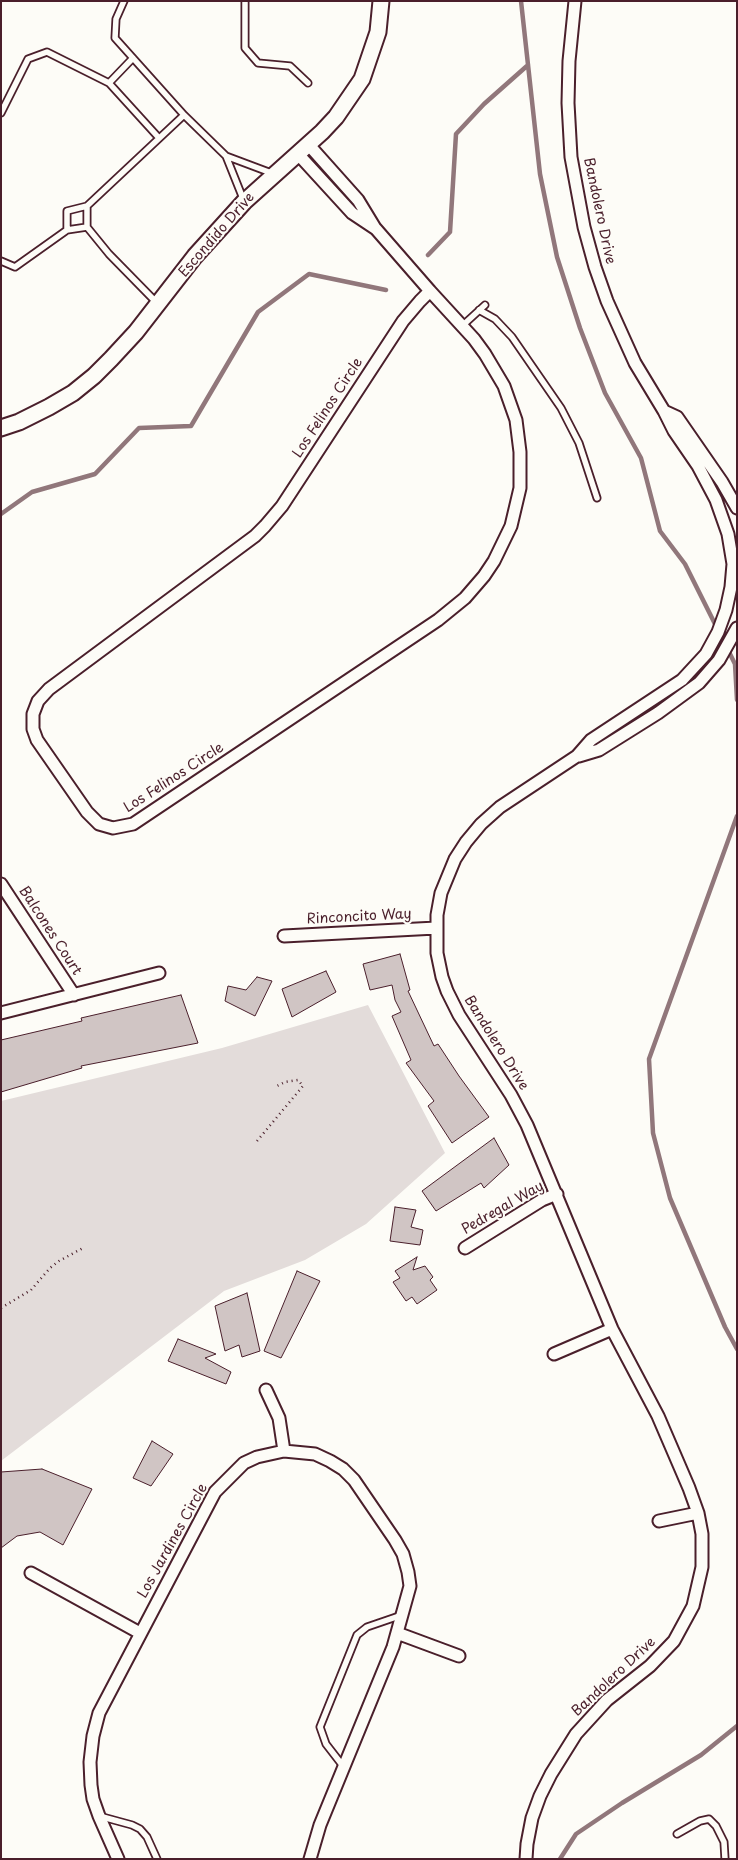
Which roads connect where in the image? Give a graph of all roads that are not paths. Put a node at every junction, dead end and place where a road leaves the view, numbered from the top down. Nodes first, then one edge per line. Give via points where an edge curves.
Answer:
1 (124, 1) edge
2 (245, 1) edge
3 (381, 1) edge
4 (576, 1) edge
5 (133, 58) junction
6 (109, 83) junction
7 (308, 83) dead end
8 (1, 113) edge
9 (184, 115) junction
10 (159, 138) junction
11 (303, 149) junction
12 (226, 156) junction
13 (274, 174) junction
14 (244, 202) junction
15 (87, 206) junction
16 (87, 227) junction
17 (66, 230) junction
18 (1, 261) edge
19 (430, 291) junction
20 (157, 303) junction
21 (485, 305) dead end
22 (479, 310) junction
23 (462, 326) junction
24 (664, 411) junction
25 (1, 428) edge
26 (597, 498) dead end
27 (737, 508) edge
28 (737, 628) edge
29 (577, 756) junction
30 (1, 884) edge
31 (436, 928) junction
32 (284, 936) dead end
33 (160, 973) dead end
34 (74, 995) junction
35 (1, 1013) edge
36 (557, 1194) junction
37 (465, 1248) dead end
38 (612, 1329) junction
39 (554, 1354) dead end
40 (266, 1390) dead end
41 (284, 1451) junction
42 (698, 1513) junction
43 (659, 1521) dead end
44 (31, 1573) dead end
45 (403, 1614) junction
46 (140, 1633) junction
47 (397, 1633) junction
48 (459, 1656) dead end
49 (344, 1768) junction
50 (99, 1816) junction
51 (676, 1834) dead end
52 (118, 1859) edge
53 (157, 1859) edge
54 (310, 1859) edge
55 (526, 1859) edge
56 (725, 1859) edge

1 - 5 lane via 116,19 115,38
2 - 7 lane via 246,48 258,63 290,66
3 - 11 street, Escondido Drive via 378,32 362,79 336,117
4 - 24 street, Bandolero Drive via 568,103 571,157 584,227 607,301 635,363
5 - 6 lane
5 - 9 lane
6 - 8 lane via 47,52 28,59
6 - 10 lane
9 - 10 lane
9 - 12 lane
10 - 15 lane
11 - 13 street, Escondido Drive
11 - 19 street, Los Felinos Circle via 352,213 376,230
12 - 13 lane
12 - 14 lane
13 - 14 street, Escondido Drive
14 - 20 street, Escondido Drive
15 - 16 lane
15 - 17 lane via 67,211
16 - 17 lane
16 - 20 lane
17 - 18 lane via 15,268
19 - 23 street, Los Felinos Circle
19 - 23 street, Los Felinos Circle via 403,320 282,506 265,526 49,689 38,701 33,714 37,740 87,812 100,824 113,828 134,824 438,620 465,598 484,576 511,526 520,488 520,452 516,420 504,386 486,354
20 - 25 street, Escondido Drive via 111,360 87,382 49,408
21 - 22 lane
22 - 23 lane
22 - 26 lane via 495,319 512,336 561,408 579,444
24 - 27 street, Bandolero Drive via 677,417
24 - 29 street, Bandolero Drive via 698,466 724,518 733,564 726,610 706,654 682,680 591,740
28 - 29 street, Bandolero Drive via 719,660 700,684 599,750
29 - 31 street, Bandolero Drive via 500,808 466,842 441,893
30 - 34 street, Balcones Court
31 - 32 street, Rinconcito Way
31 - 36 street, Bandolero Drive via 442,977 447,991 523,1117
33 - 34 street, Balcones Court
34 - 35 street, Balcones Court
36 - 37 street, Pedregal Way
36 - 38 street, Bandolero Drive
38 - 39 street
38 - 42 street, Bandolero Drive via 658,1416
40 - 41 street via 279,1418
41 - 45 street, Los Jardines Circle via 315,1454 343,1469 354,1480 403,1554 410,1586
41 - 46 street, Los Jardines Circle via 257,1456 244,1463 215,1492
42 - 43 street
42 - 55 street, Bandolero Drive via 702,1567 693,1606 674,1641 650,1666 607,1700 576,1734 540,1796 532,1818
44 - 46 street
45 - 47 street, Los Jardines Circle
45 - 49 lane via 367,1627 357,1636 320,1728 326,1744
46 - 50 street, Los Jardines Circle via 100,1714 93,1736 91,1785
47 - 48 street
47 - 49 street, Los Jardines Circle
49 - 54 street, Los Jardines Circle via 320,1825
50 - 52 street, Los Jardines Circle
50 - 53 lane via 140,1829
51 - 56 lane via 709,1819 724,1842

